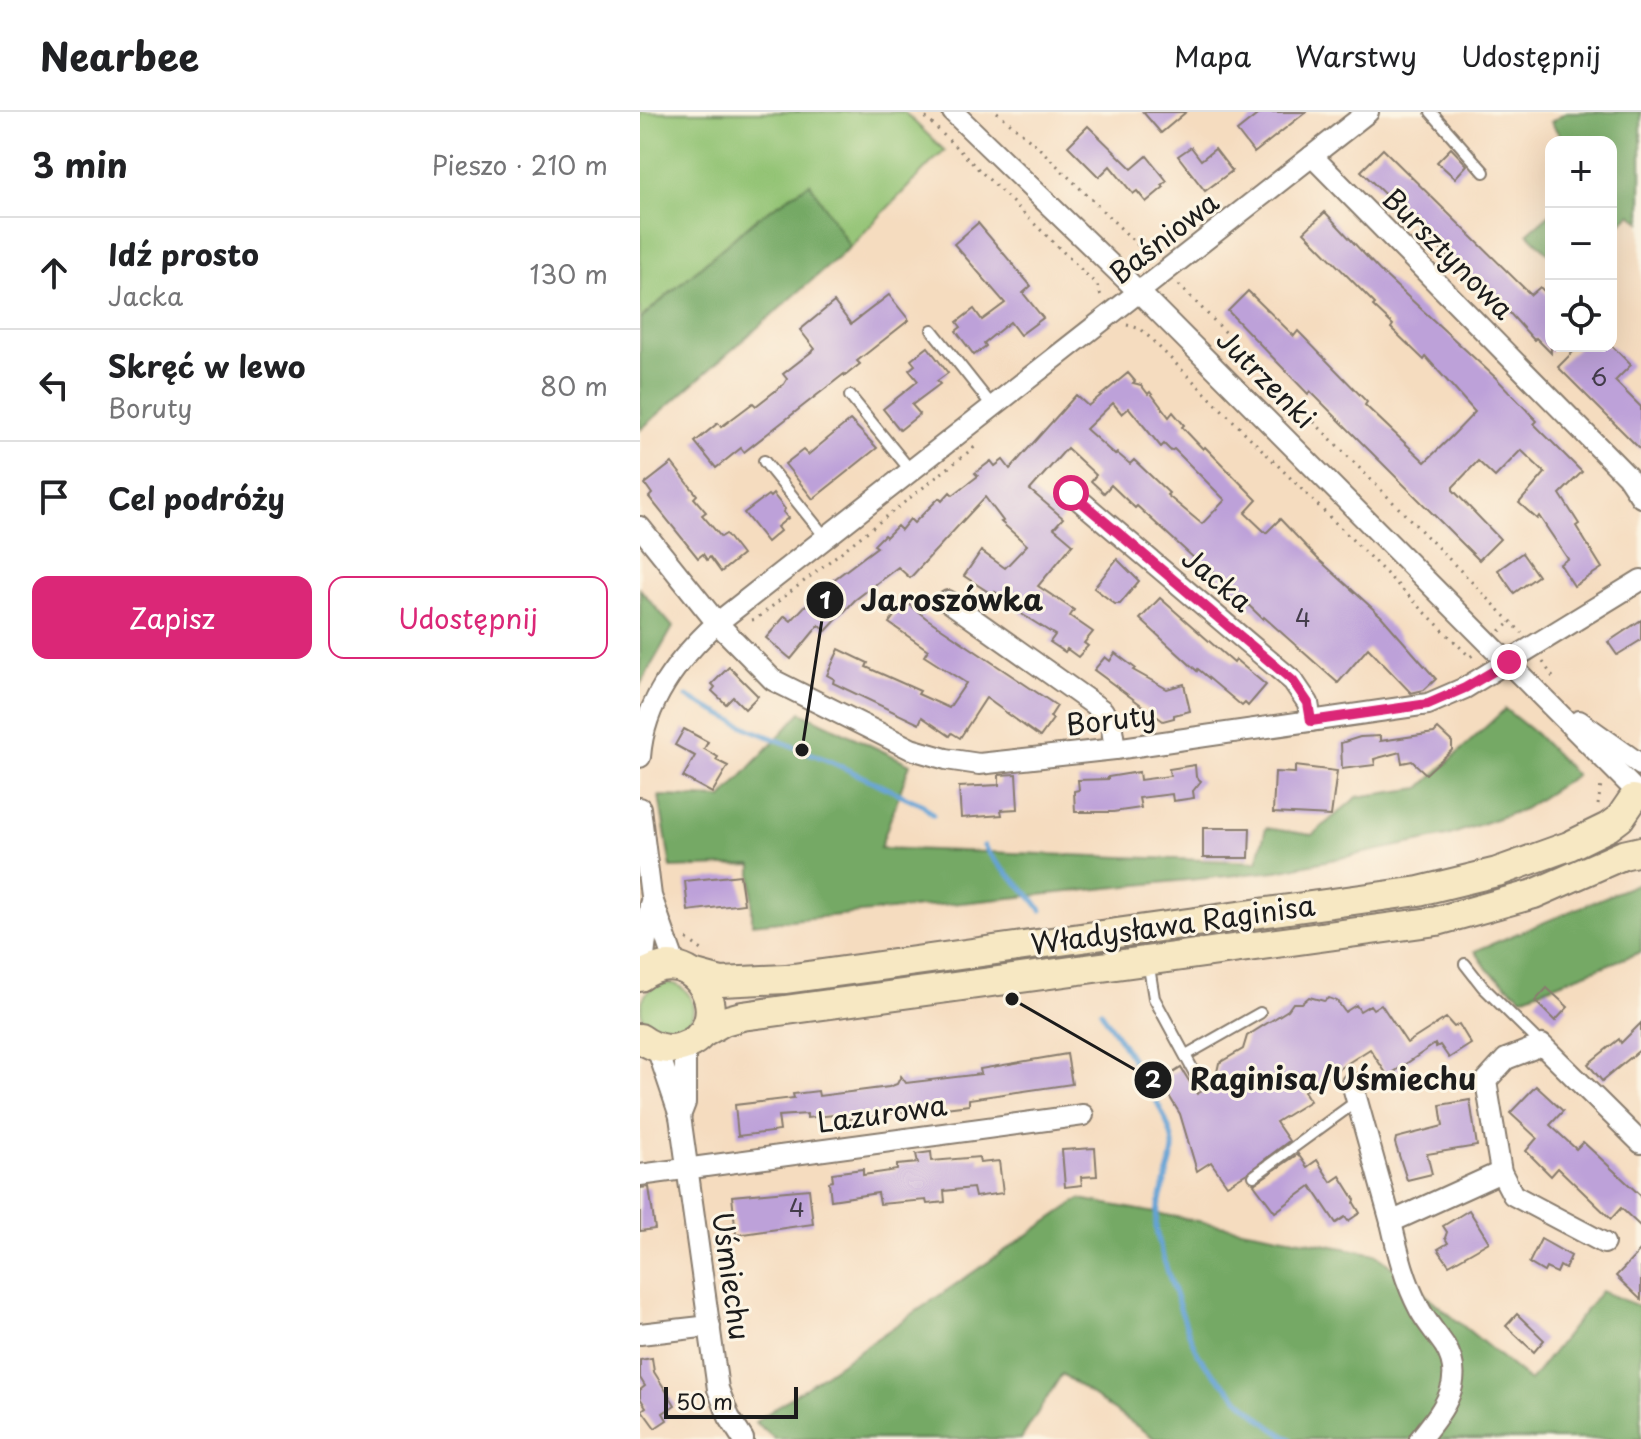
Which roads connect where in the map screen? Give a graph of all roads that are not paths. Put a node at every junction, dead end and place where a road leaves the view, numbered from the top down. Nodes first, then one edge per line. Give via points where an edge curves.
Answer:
1 (953, 112) edge
2 (1368, 112) edge
3 (1431, 112) edge
4 (1312, 156) junction
5 (1484, 172) dead end
6 (1140, 293) junction
7 (932, 330) dead end
8 (850, 396) dead end
9 (993, 407) junction
10 (764, 461) dead end
11 (911, 471) junction
12 (1071, 493) dead end
13 (1641, 497) edge
14 (640, 527) edge
15 (826, 538) junction
16 (1641, 580) edge
17 (948, 601) dead end
18 (717, 623) junction
19 (1509, 662) junction
20 (1311, 721) junction
21 (643, 728) edge
22 (1115, 749) junction
23 (640, 757) edge
24 (1638, 785) edge
25 (640, 808) edge
26 (1641, 834) edge
27 (1641, 851) edge
28 (642, 861) edge
29 (651, 896) junction
30 (1148, 960) junction
31 (1465, 964) dead end
32 (693, 966) junction
33 (641, 976) edge
34 (1260, 1013) dead end
35 (693, 1040) junction
36 (646, 1043) edge
37 (1542, 1045) junction
38 (1186, 1055) junction
39 (1200, 1083) dead end
40 (1354, 1092) joint
41 (1083, 1115) dead end
42 (680, 1116) junction
43 (1641, 1143) edge
44 (688, 1169) junction
45 (1501, 1172) junction
46 (640, 1175) edge
47 (1254, 1176) dead end
48 (1391, 1222) junction
49 (1604, 1243) dead end
50 (710, 1326) junction
51 (640, 1334) edge
52 (743, 1439) edge
53 (1420, 1439) edge

1 - 6 street, Jutrzenki
2 - 4 street, Baśniowa
3 - 5 lane
4 - 6 street, Baśniowa
4 - 13 street, Bursztynowa via 1627,476
6 - 9 street, Baśniowa
6 - 19 street, Jutrzenki
7 - 9 lane
8 - 11 lane
9 - 11 street, Baśniowa
10 - 15 lane
11 - 15 street, Baśniowa
12 - 20 street, Jacka via 1293,681 1308,703
14 - 18 street, Boruty
15 - 18 street, Baśniowa
16 - 19 street, Boruty
17 - 22 street via 1103,711
18 - 21 street, Baśniowa via 671,672
18 - 22 street, Boruty via 773,680 911,749 979,764
19 - 20 street, Boruty via 1428,704
19 - 24 street, Jutrzenki
20 - 22 street, Boruty
21 - 23 street, Baśniowa
24 - 26 main road via 1633,816
24 - 32 main road, Władysława Raginisa via 1620,818 1569,846 1497,872 1419,891 786,979 721,982
25 - 28 street
27 - 30 main road, Władysława Raginisa via 1534,894 1466,914
28 - 29 street
29 - 32 street via 666,937
29 - 33 street
30 - 35 main road, Władysława Raginisa via 742,1016
30 - 38 lane via 1154,998
31 - 37 lane
32 - 33 main road via 664,966
32 - 35 main road via 709,998 709,1017
34 - 38 lane
35 - 36 main road via 666,1049
35 - 42 street, Uśmiechu
36 - 42 street, Uśmiechu
37 - 43 street
37 - 45 street via 1506,1059 1486,1081
38 - 39 lane
40 - 47 lane
40 - 48 street
41 - 44 street, Lazurowa
42 - 44 street, Uśmiechu
44 - 46 street, Lazurowa
44 - 50 street, Uśmiechu
45 - 48 street
45 - 49 street via 1513,1195
48 - 53 street via 1404,1275 1421,1313 1450,1355 1455,1374 1443,1408
50 - 51 street
50 - 52 street, Uśmiechu via 718,1389

